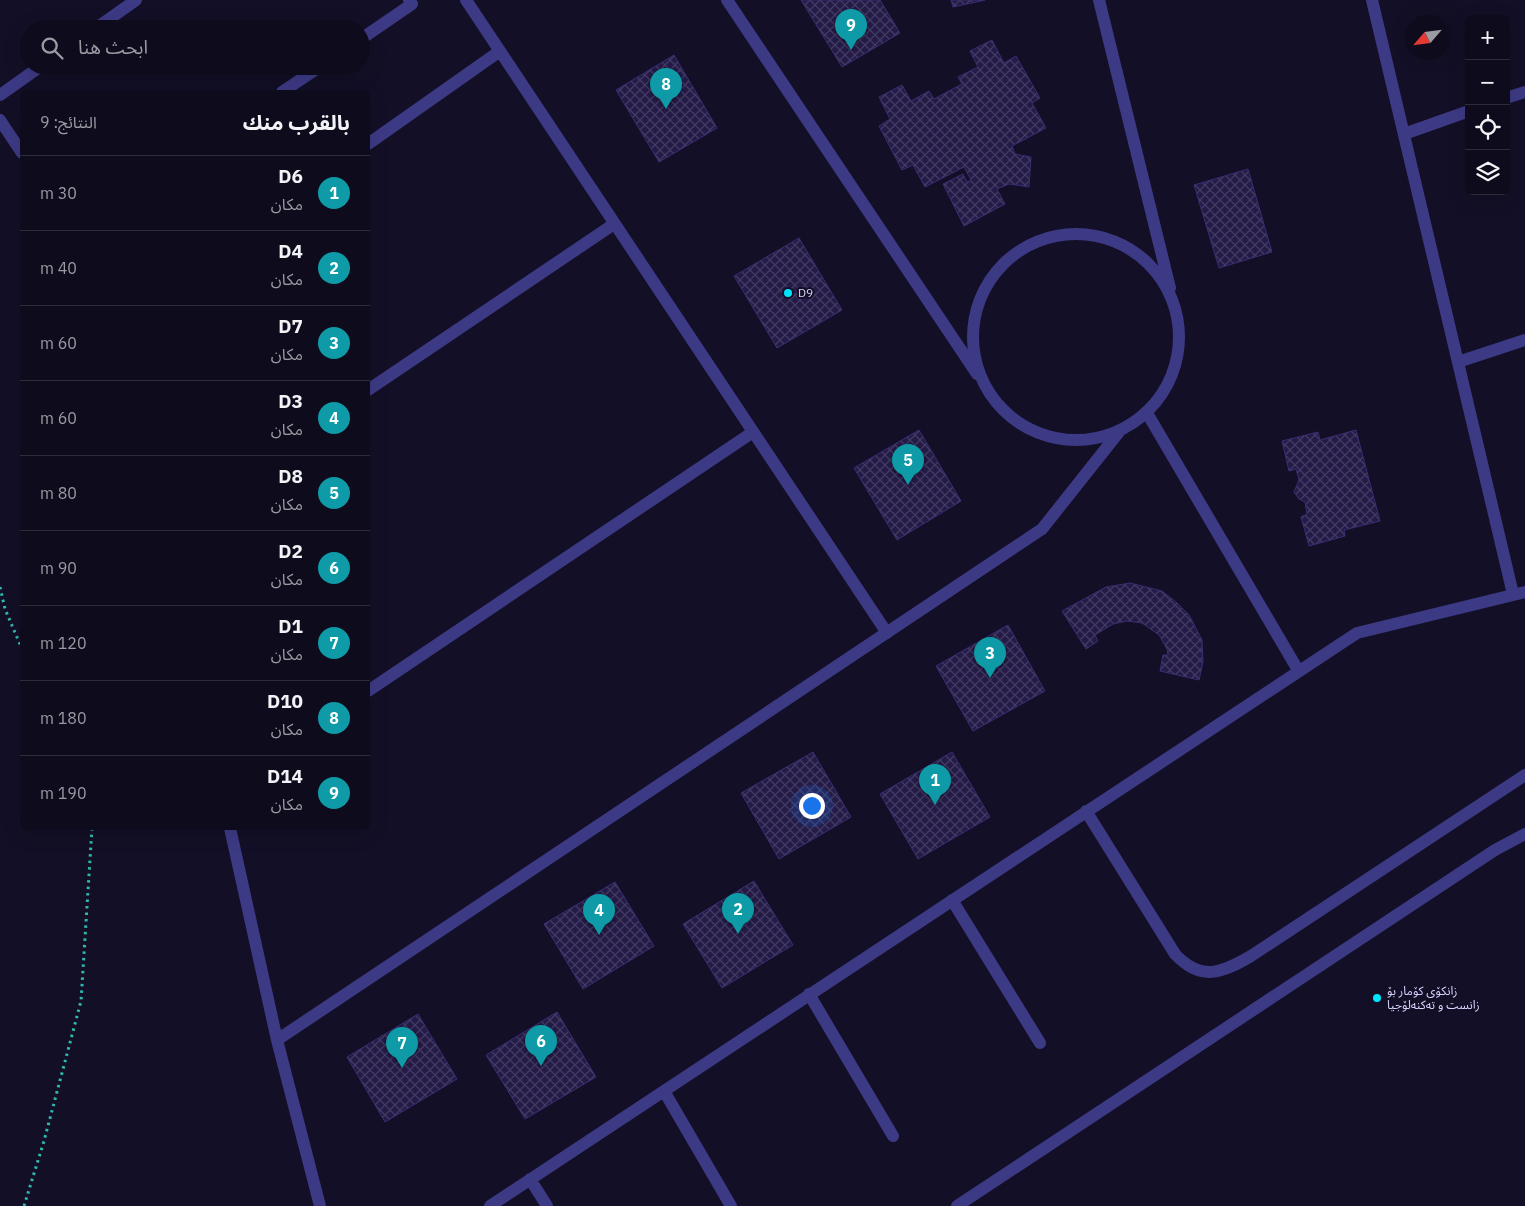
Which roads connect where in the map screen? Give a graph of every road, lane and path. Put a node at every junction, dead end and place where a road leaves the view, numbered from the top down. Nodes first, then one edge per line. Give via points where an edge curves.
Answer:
1 (136, 0) edge
2 (409, 0) edge
3 (466, 0) edge
4 (727, 0) edge
5 (1098, 0) edge
6 (1372, 0) edge
7 (108, 20) edge
8 (370, 33) edge
9 (500, 51) junction
10 (28, 75) edge
11 (308, 75) edge
12 (285, 90) edge
13 (1525, 92) edge
14 (0, 95) edge
15 (1510, 97) edge
16 (1465, 112) edge
17 (0, 120) edge
18 (1404, 134) junction
19 (370, 143) edge
20 (20, 150) edge
21 (614, 224) junction
22 (1179, 324) junction
23 (1525, 340) edge
24 (1458, 362) junction
25 (370, 389) edge
26 (996, 401) junction
27 (1147, 413) junction
28 (753, 432) junction
29 (1119, 432) junction
30 (0, 587) edge
31 (1519, 593) edge
32 (887, 634) junction
33 (20, 644) edge
34 (1298, 670) junction
35 (370, 690) edge
36 (1525, 775) edge
37 (1086, 811) junction
38 (92, 830) edge
39 (230, 830) edge
40 (1525, 834) edge
41 (952, 900) junction
42 (809, 994) junction
43 (278, 1040) junction
44 (1040, 1043) dead end
45 (664, 1091) junction
46 (893, 1136) dead end
47 (530, 1179) junction
48 (24, 1206) edge
49 (320, 1206) edge
50 (490, 1206) edge
51 (547, 1206) edge
52 (731, 1206) edge
53 (957, 1206) edge

1 - 7 street
2 - 8 street via 412,4
3 - 9 street
4 - 26 street
5 - 22 street
6 - 18 street
9 - 19 street
9 - 21 street
10 - 14 street
11 - 12 street
13 - 15 street
16 - 18 street
17 - 20 street
18 - 24 street
21 - 25 street
21 - 28 street
22 - 26 street via 1170,292 1151,265 1125,245 1092,234 1056,235 1023,247 996,270 979,301 973,336 979,370
22 - 27 street via 1178,357 1167,388
23 - 24 street
24 - 31 street
26 - 29 street via 1022,425 1055,438 1087,440
27 - 29 street
27 - 34 street
28 - 32 street
28 - 35 street
29 - 32 street via 1042,529
30 - 33 path via 5,609
31 - 34 street via 1357,633
32 - 43 street
34 - 37 street
36 - 37 street via 1251,956 1223,971 1211,973 1191,968 1176,954
37 - 41 street
38 - 48 path via 81,1000
39 - 43 street
40 - 53 street via 1494,850
41 - 42 street
41 - 44 street
42 - 45 street
42 - 46 street
43 - 49 street
45 - 47 street
45 - 52 street
47 - 50 street
47 - 51 street

